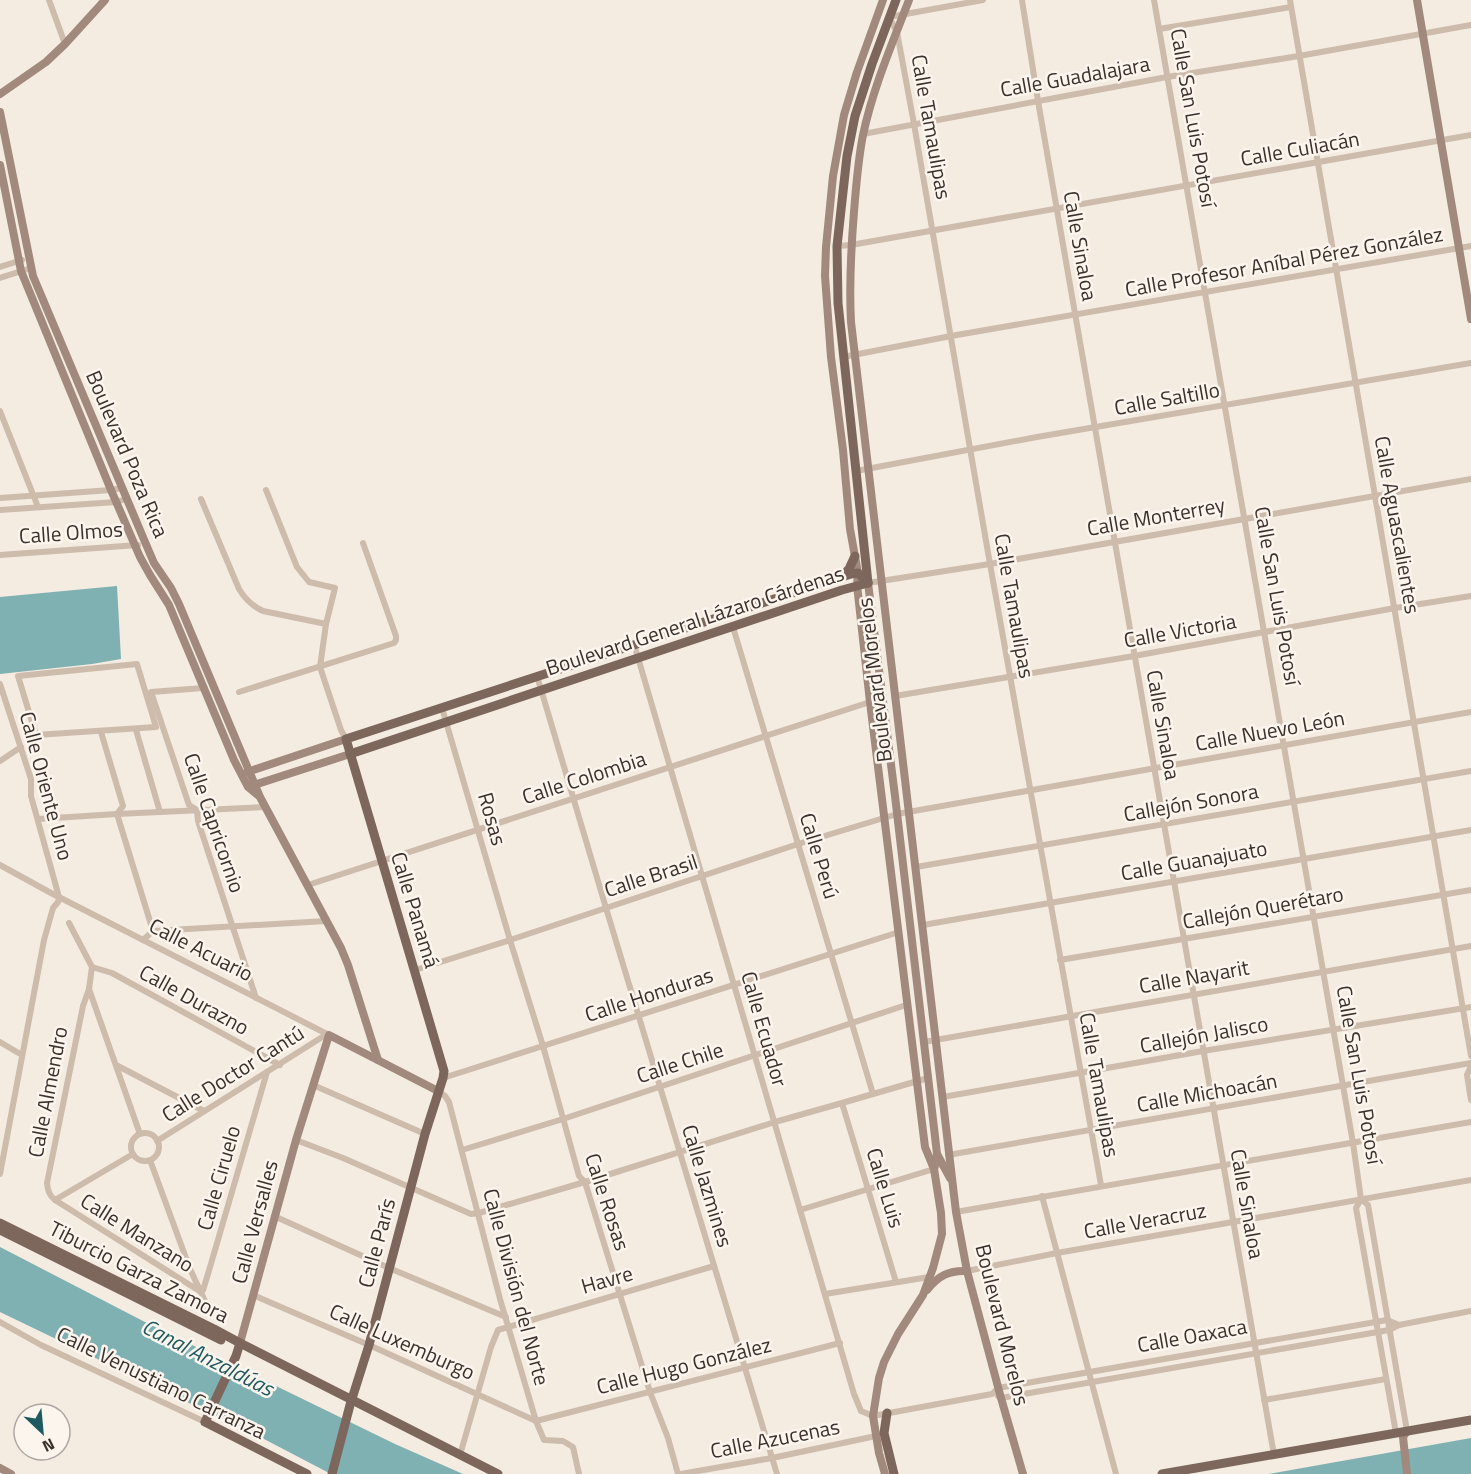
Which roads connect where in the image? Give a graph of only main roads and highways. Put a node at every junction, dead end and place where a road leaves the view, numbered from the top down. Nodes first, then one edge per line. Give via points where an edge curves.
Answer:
1 (883, 0) edge
2 (896, 0) edge
3 (909, 0) edge
4 (1417, 0) edge
5 (102, 1) edge
6 (0, 94) edge
7 (0, 112) edge
8 (0, 165) edge
9 (832, 176) junction
10 (844, 177) junction
11 (15, 217) junction
12 (26, 270) junction
13 (825, 276) junction
14 (837, 276) junction
15 (1471, 319) edge
16 (854, 449) junction
17 (843, 450) junction
18 (140, 544) junction
19 (855, 556) junction
20 (858, 573) junction
21 (841, 577) junction
22 (868, 583) junction
23 (858, 585) junction
24 (760, 604) junction
25 (735, 626) junction
26 (346, 739) junction
27 (350, 754) junction
28 (245, 772) junction
29 (252, 785) junction
30 (328, 1035) joint
31 (378, 1060) junction
32 (438, 1091) junction
33 (939, 1158) junction
34 (934, 1169) junction
35 (952, 1183) junction
36 (0, 1223) edge
37 (0, 1230) edge
38 (967, 1270) junction
39 (923, 1295) junction
40 (238, 1350) junction
41 (351, 1402) junction
42 (887, 1413) road end
43 (206, 1419) joint
44 (1471, 1420) edge
45 (1402, 1436) junction
46 (0, 1468) edge
47 (11, 1474) edge
48 (307, 1474) edge
49 (332, 1474) edge
50 (498, 1474) edge
51 (885, 1474) edge
52 (894, 1474) edge
53 (1023, 1474) edge
54 (1162, 1474) edge
55 (1407, 1474) edge

1 - 9 main road, Boulevard Morelos via 844,114
2 - 10 main road, Boulevard Morelos via 855,116
3 - 35 main road, Boulevard Morelos via 863,134 851,245 850,305
4 - 15 main road
5 - 6 main road via 66,44
7 - 11 main road, Boulevard Poza Rica
8 - 11 main road, Boulevard Poza Rica
9 - 10 main road
9 - 13 main road, Boulevard Morelos
10 - 14 main road, Boulevard Morelos
11 - 12 main road, Boulevard Poza Rica
12 - 18 main road, Boulevard Poza Rica via 122,488
12 - 18 main road, Boulevard Poza Rica via 111,490
13 - 14 main road
13 - 17 main road, Boulevard Morelos
14 - 16 main road, Boulevard Morelos
16 - 17 main road
16 - 22 main road, Boulevard Morelos
17 - 19 main road, Boulevard Morelos
18 - 28 main road, Boulevard Poza Rica via 146,568 169,605 203,688
18 - 28 main road, Boulevard Poza Rica via 179,604
19 - 20 main road, Boulevard Morelos
19 - 21 main road
20 - 21 main road, Boulevard General Lázaro Cárdenas
20 - 22 main road, Boulevard General Lázaro Cárdenas
20 - 23 main road, Boulevard Morelos
21 - 24 main road, Boulevard General Lázaro Cárdenas
22 - 23 main road, Boulevard General Lázaro Cárdenas
22 - 33 main road, Boulevard Morelos
23 - 25 main road, Boulevard General Lázaro Cárdenas
23 - 34 main road, Boulevard Morelos via 906,1005 925,1147
24 - 25 main road via 760,611
24 - 26 main road, Boulevard General Lázaro Cárdenas
25 - 27 main road, Boulevard General Lázaro Cárdenas
26 - 27 main road, Calle Panamá
26 - 28 main road
27 - 29 main road, Boulevard General Lázaro Cárdenas
27 - 32 main road, Calle Panamá via 442,1062 444,1071
28 - 29 main road, Boulevard Poza Rica
29 - 31 main road, Boulevard Poza Rica via 341,948
30 - 31 main road, Calle Acuario
30 - 40 main road, Calle Versalles
31 - 32 main road, Calle Acuario
32 - 41 main road, Calle París
33 - 34 main road, Boulevard Morelos
33 - 35 main road, Boulevard Morelos
34 - 39 main road, Boulevard Morelos via 942,1225
35 - 38 main road, Boulevard Morelos
36 - 40 main road, Tiburcio Garza Zamora via 214,1329
37 - 40 main road
38 - 39 main road via 944,1274
38 - 53 main road, Boulevard Morelos via 995,1391 1001,1398
39 - 51 main road, Boulevard Morelos via 884,1362 876,1392 873,1416
40 - 41 main road
40 - 43 main road, Calle Versalles
41 - 49 main road, Calle París
41 - 50 main road
42 - 52 main road via 884,1433
43 - 48 main road, Calle Venustiano Carranza
44 - 45 main road
45 - 54 main road
45 - 55 main road, Calle San Luis Potosí
46 - 47 main road

